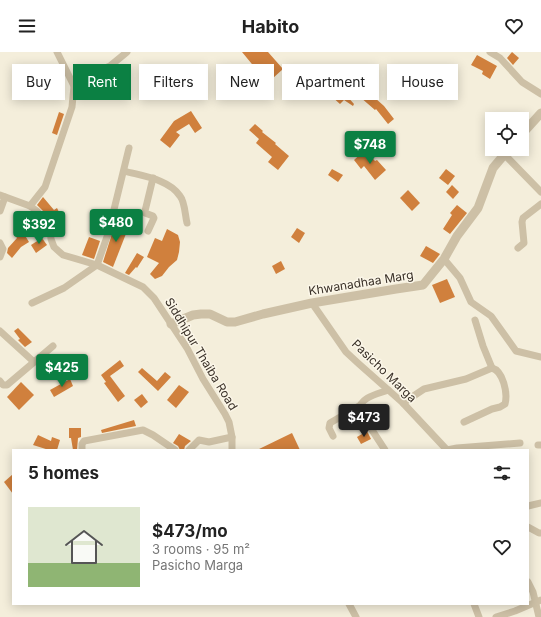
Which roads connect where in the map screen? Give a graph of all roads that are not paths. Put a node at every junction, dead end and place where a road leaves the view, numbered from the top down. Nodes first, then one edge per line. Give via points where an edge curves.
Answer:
1 (57, 52) edge
2 (127, 52) edge
3 (490, 52) edge
4 (112, 64) edge
5 (73, 84) edge
6 (541, 94) edge
7 (73, 96) edge
8 (541, 113) edge
9 (529, 126) edge
10 (129, 148) dead end
11 (502, 156) edge
12 (510, 156) edge
13 (124, 171) junction
14 (153, 178) junction
15 (541, 192) edge
16 (3, 196) edge
17 (541, 204) edge
18 (30, 206) junction
19 (0, 211) edge
20 (187, 223) dead end
21 (148, 231) dead end
22 (0, 243) edge
23 (518, 248) dead end
24 (0, 258) edge
25 (444, 259) junction
26 (97, 265) junction
27 (32, 303) dead end
28 (312, 303) junction
29 (475, 320) dead end
30 (171, 324) junction
31 (0, 331) edge
32 (53, 346) dead end
33 (541, 357) edge
34 (34, 362) junction
35 (492, 368) junction
36 (0, 381) edge
37 (388, 390) junction
38 (403, 403) junction
39 (359, 406) junction
40 (464, 422) dead end
41 (334, 436) dead end
42 (232, 437) junction
43 (520, 443) dead end
44 (82, 449) edge
45 (174, 449) edge
46 (190, 449) edge
47 (232, 449) edge
48 (384, 449) edge
49 (446, 449) edge
50 (452, 449) edge
51 (541, 503) edge
52 (529, 506) edge
53 (529, 528) edge
54 (541, 533) edge
55 (529, 584) edge
56 (538, 601) edge
57 (350, 605) edge
58 (474, 605) edge
59 (528, 605) edge
60 (356, 617) edge
61 (479, 617) edge
62 (496, 617) edge
63 (539, 617) edge

1 - 5 street
2 - 4 street
3 - 6 street via 500,58 522,82
7 - 18 street via 72,107 45,187
8 - 9 street
10 - 13 street
11 - 25 street, Khwanadhaa Marg via 493,168 478,208
12 - 15 street
13 - 14 street
13 - 26 street via 108,234
14 - 20 street via 173,188 181,196
14 - 21 street via 145,211 154,218
16 - 18 street, Siddhipur Thaiba Road
16 - 19 street
17 - 23 street via 523,218 524,243
18 - 26 street, Siddhipur Thaiba Road via 46,220 57,251
22 - 24 street via 3,249
25 - 28 street, Khwanadhaa Marg via 423,285
25 - 33 street via 460,278 471,302 491,316 516,351
26 - 27 street via 64,288
26 - 30 street, Siddhipur Thaiba Road via 143,287 154,298
28 - 30 street, Khwanadhaa Marg via 235,322 227,322 210,314 201,314
28 - 37 street, Pasicho Marga via 346,352
29 - 35 street
30 - 42 street, Siddhipur Thaiba Road via 225,414
31 - 34 street
32 - 34 street
34 - 36 street via 7,385
35 - 38 street via 466,379 424,389
35 - 40 street via 500,372 505,404
37 - 38 street, Pasicho Marga
37 - 39 street via 366,398
38 - 49 street, Pasicho Marga
39 - 41 street via 330,423 329,428
39 - 48 street via 359,410
42 - 46 street via 208,442 199,440
42 - 47 street, Siddhipur Thaiba Road
43 - 50 street
44 - 45 street via 84,442 143,430
51 - 52 street
53 - 54 street
55 - 56 street
56 - 63 street
57 - 60 street
58 - 61 street
59 - 62 street

